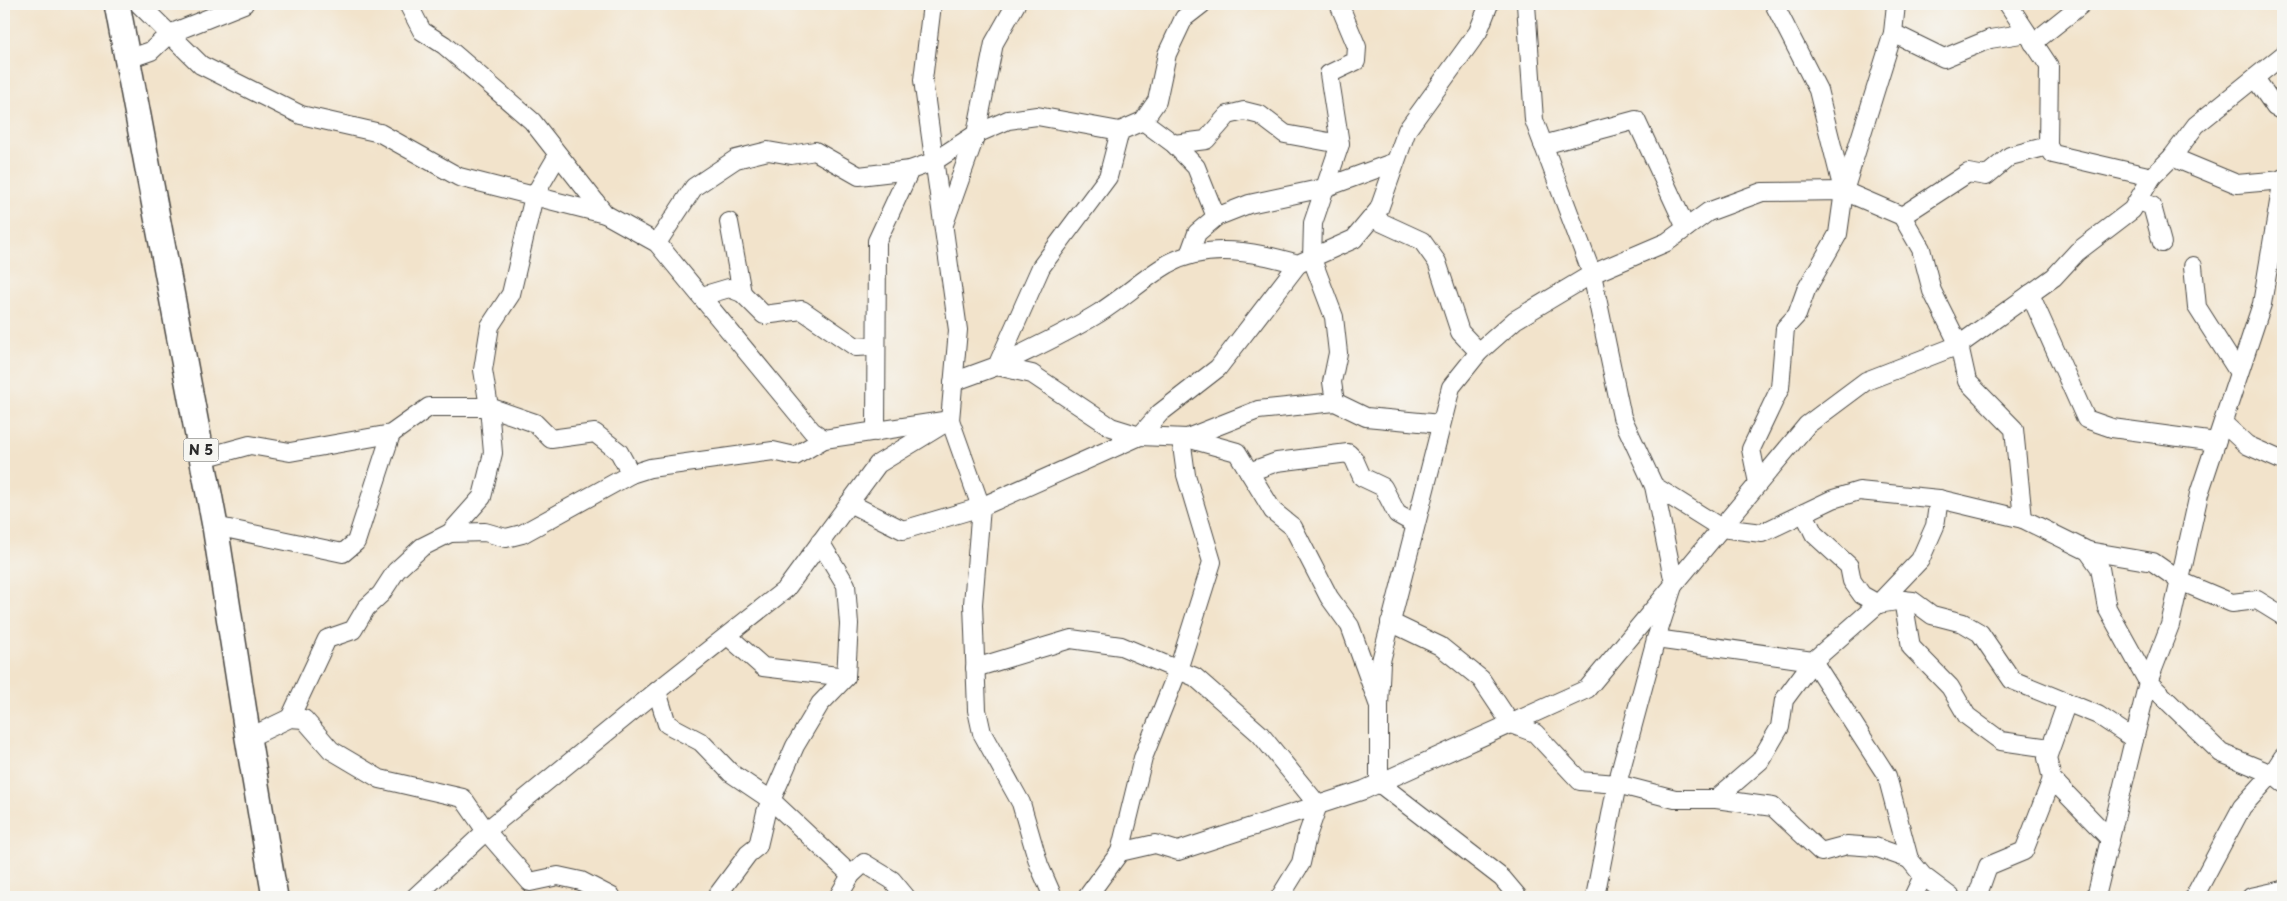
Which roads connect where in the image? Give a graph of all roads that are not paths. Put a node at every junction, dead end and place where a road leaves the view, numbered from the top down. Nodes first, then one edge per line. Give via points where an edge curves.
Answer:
1 (117, 4) edge
2 (139, 4) edge
3 (244, 4) edge
4 (408, 4) edge
5 (932, 4) edge
6 (1016, 4) edge
7 (1202, 4) edge
8 (1339, 4) edge
9 (1489, 4) edge
10 (1526, 4) edge
11 (1774, 4) edge
12 (1788, 4) edge
13 (1896, 4) edge
14 (2008, 4) edge
15 (2082, 4) edge
16 (1783, 21) junction
17 (1893, 33) junction
18 (169, 34) junction
19 (2030, 38) junction
20 (2283, 55) edge
21 (128, 59) junction
22 (2255, 78) junction
23 (2283, 112) edge
24 (1143, 121) junction
25 (1120, 130) junction
26 (976, 134) junction
27 (1174, 144) junction
28 (1340, 144) junction
29 (1543, 145) junction
30 (2048, 146) junction
31 (558, 154) junction
32 (2172, 157) junction
33 (933, 162) junction
34 (1396, 162) junction
35 (910, 170) junction
36 (2152, 177) junction
37 (2283, 179) edge
38 (1324, 188) junction
39 (1844, 191) junction
40 (534, 196) junction
41 (2139, 201) junction
42 (605, 214) junction
43 (1902, 216) junction
44 (2280, 216) edge
45 (1216, 217) junction
46 (1372, 218) junction
47 (729, 222) dead end
48 (943, 227) junction
49 (1686, 228) junction
50 (657, 243) junction
51 (2162, 243) dead end
52 (1189, 255) junction
53 (1305, 262) junction
54 (2193, 266) dead end
55 (1592, 274) junction
56 (742, 292) junction
57 (2030, 294) junction
58 (702, 296) junction
59 (1959, 345) junction
60 (876, 346) junction
61 (1479, 352) junction
62 (997, 366) junction
63 (2239, 373) junction
64 (953, 382) junction
65 (1335, 402) junction
66 (489, 407) junction
67 (950, 420) junction
68 (2223, 423) junction
69 (1441, 424) junction
70 (876, 432) junction
71 (391, 434) junction
72 (1140, 436) junction
73 (1184, 438) junction
74 (824, 439) junction
75 (2216, 442) junction
76 (203, 458) junction
77 (2283, 461) edge
78 (1249, 472) junction
79 (631, 474) junction
80 (1758, 483) junction
81 (1654, 486) junction
82 (1939, 499) junction
83 (849, 503) junction
84 (981, 507) junction
85 (1804, 513) junction
86 (2022, 519) junction
87 (1415, 524) junction
88 (215, 526) junction
89 (1720, 528) junction
90 (450, 533) junction
91 (820, 542) junction
92 (2088, 551) junction
93 (2180, 581) junction
94 (1674, 583) junction
95 (1903, 600) junction
96 (1878, 604) junction
97 (2283, 616) edge
98 (1390, 622) junction
99 (728, 636) junction
100 (1656, 639) junction
101 (1813, 661) junction
102 (975, 668) junction
103 (1178, 670) junction
104 (846, 677) junction
105 (2148, 682) junction
106 (657, 690) junction
107 (2067, 702) junction
108 (1379, 706) junction
109 (290, 718) junction
110 (1511, 724) junction
111 (248, 738) junction
112 (2134, 739) junction
113 (2050, 748) junction
114 (2283, 758) edge
115 (2052, 779) junction
116 (2277, 779) edge
117 (1379, 783) junction
118 (1617, 784) junction
119 (1716, 799) junction
120 (771, 800) junction
121 (1318, 805) junction
122 (486, 831) junction
123 (2110, 839) junction
124 (1120, 852) junction
125 (1909, 859) junction
126 (851, 875) junction
127 (1923, 876) junction
128 (2283, 890) edge
129 (275, 897) edge
130 (415, 897) edge
131 (612, 897) edge
132 (716, 897) edge
133 (838, 897) edge
134 (906, 897) edge
135 (1054, 897) edge
136 (1087, 897) edge
137 (1280, 897) edge
138 (1518, 897) edge
139 (1596, 897) edge
140 (1912, 897) edge
141 (1951, 897) edge
142 (1977, 897) edge
143 (2096, 897) edge
144 (2194, 897) edge
145 (2251, 897) edge

1 - 21 highway, N 5
2 - 18 street
3 - 18 street
4 - 31 street via 422,31 444,45 532,121
5 - 33 street via 923,80
6 - 26 street via 994,43
7 - 24 street via 1184,18 1167,54 1157,101
8 - 28 street via 1357,47 1356,61 1329,74
9 - 34 street via 1478,32 1407,130
10 - 29 street via 1534,120
11 - 16 street
12 - 16 street
13 - 17 street
14 - 19 street
15 - 19 street
16 - 39 street via 1818,90
17 - 19 street via 1944,58 1990,39
17 - 39 street
18 - 21 street via 151,50
18 - 40 street via 201,64 301,115 380,133 459,178
19 - 30 street via 2049,66
20 - 22 street
21 - 76 highway, N 5
22 - 23 street via 2275,107
22 - 32 street via 2196,125
24 - 25 street
24 - 27 street
25 - 26 street via 1037,116 1008,120
25 - 62 street via 1108,177 1041,267
26 - 33 street
26 - 48 street
27 - 28 street via 1206,140 1228,115 1244,111 1260,115 1285,134
27 - 45 street via 1196,167
28 - 38 street
29 - 49 street via 1636,120
29 - 55 street
30 - 36 street via 2053,154
30 - 43 street via 2010,156 1986,176 1968,173
31 - 40 street
31 - 42 street
32 - 36 street
32 - 37 street via 2237,184
33 - 35 street
33 - 48 street
34 - 38 street
34 - 46 street
35 - 50 street via 859,176 814,151 791,155 768,151 736,159 694,187
35 - 60 street via 877,241
36 - 41 street
37 - 44 street
38 - 45 street via 1249,204
38 - 53 street
39 - 43 street
39 - 49 street via 1762,192 1708,212
39 - 80 street via 1838,234 1806,290 1797,316 1785,328 1780,388 1751,449
40 - 42 street
40 - 66 street via 511,294 490,326 483,370
41 - 51 street via 2152,206
41 - 57 street via 2132,210 2077,252 2054,277
42 - 50 street
43 - 59 street via 1921,249 1932,292
44 - 63 street via 2262,304
45 - 52 street via 1196,233
46 - 53 street via 1354,239
46 - 61 street via 1422,241 1437,262 1460,332
47 - 56 street
48 - 64 street via 958,330
49 - 55 street via 1667,242
50 - 58 street
52 - 53 street via 1212,251 1268,255
52 - 62 street via 1167,265 1098,314
53 - 65 street via 1334,318 1338,353 1332,382
53 - 72 street via 1218,368 1160,413
54 - 63 street via 2197,306
55 - 61 street via 1515,320
55 - 81 street via 1622,417
56 - 58 street via 729,288
56 - 60 street via 764,315 802,310 856,347
57 - 59 street
57 - 75 street via 2086,419 2112,428
58 - 74 street via 812,431
59 - 80 street via 1866,381 1807,425
59 - 86 street via 1968,381 2014,429
60 - 70 street
61 - 69 street via 1451,387
62 - 64 street
62 - 72 street via 1032,374 1111,427
63 - 68 street
64 - 67 street
65 - 69 street via 1366,417
65 - 73 street via 1258,410
66 - 71 street via 429,407
66 - 79 street via 535,423 551,439 595,433 618,452
66 - 90 street via 493,453 482,497
67 - 70 street
67 - 83 street via 878,464
67 - 84 street
68 - 75 street
68 - 77 street via 2247,445
69 - 87 street
70 - 74 street
71 - 76 street via 290,452 250,445
71 - 88 street via 356,542 343,553
72 - 73 street
72 - 84 street
73 - 78 street via 1237,452
73 - 103 street via 1186,475 1212,562
74 - 79 street via 795,456 773,451 650,468
75 - 93 street via 2199,494
76 - 88 highway, N 5
78 - 87 street via 1277,462 1348,453 1362,478 1384,487 1397,514
78 - 108 street via 1273,511 1293,527 1329,598 1350,626
79 - 90 street via 522,534 506,538 485,532
80 - 89 street
81 - 89 street
81 - 94 street
82 - 85 street via 1859,491
82 - 86 street
82 - 96 street via 1936,526 1920,560
83 - 84 street via 903,530
83 - 91 street
84 - 102 street via 973,604
85 - 89 street via 1762,533
85 - 96 street via 1814,534 1849,566 1852,581 1862,595
86 - 92 street
87 - 98 street
88 - 111 highway, N 5
89 - 94 street
90 - 109 street via 422,547 396,571 353,630 327,639
91 - 99 street via 786,589
91 - 104 street via 846,585 849,624
92 - 93 street via 2153,562
92 - 105 street via 2100,568 2107,608
93 - 97 street via 2232,603 2257,600
93 - 105 street via 2170,625
94 - 100 street
94 - 110 street via 1587,689
95 - 96 street
95 - 107 street via 1913,601 1932,615 1963,623 1980,633 2012,680
95 - 113 street via 1911,646 1950,687 1967,716 2001,741
96 - 101 street
98 - 108 street via 1381,661
98 - 110 street via 1440,646 1481,679
99 - 104 street via 762,667
99 - 106 street
100 - 101 street
100 - 118 street
101 - 119 street via 1784,700 1780,727 1760,761
101 - 125 street via 1887,776
102 - 103 street via 1071,639 1121,646
102 - 135 street via 977,710 982,733 1021,803 1039,865
103 - 121 street via 1195,677 1260,734
103 - 124 street via 1143,758
104 - 120 street via 820,704 795,746
105 - 112 street
105 - 116 street via 2220,753
106 - 120 street via 667,724 701,742 731,773
106 - 122 street
107 - 112 street via 2098,715
107 - 113 street
108 - 117 street
109 - 111 street
109 - 122 street via 304,719 331,750 380,779 463,798
110 - 117 street
110 - 118 street via 1535,733 1580,781
111 - 129 highway, N 5
112 - 123 street
113 - 115 street via 2047,758
114 - 116 street
115 - 123 street
115 - 142 street via 2024,851 1988,866
116 - 144 street via 2242,807
117 - 121 street
117 - 138 street via 1502,878
118 - 119 street via 1675,799
118 - 139 street
119 - 125 street via 1773,807 1822,852 1847,845 1866,846
120 - 126 street
120 - 132 street via 758,846 748,854
121 - 124 street via 1178,851 1155,844
121 - 137 street via 1301,863
122 - 130 street
122 - 131 street via 530,882 558,876 581,881
123 - 143 street
124 - 136 street
125 - 127 street
126 - 133 street
126 - 134 street via 864,863 892,880
127 - 140 street
127 - 141 street
128 - 145 street

